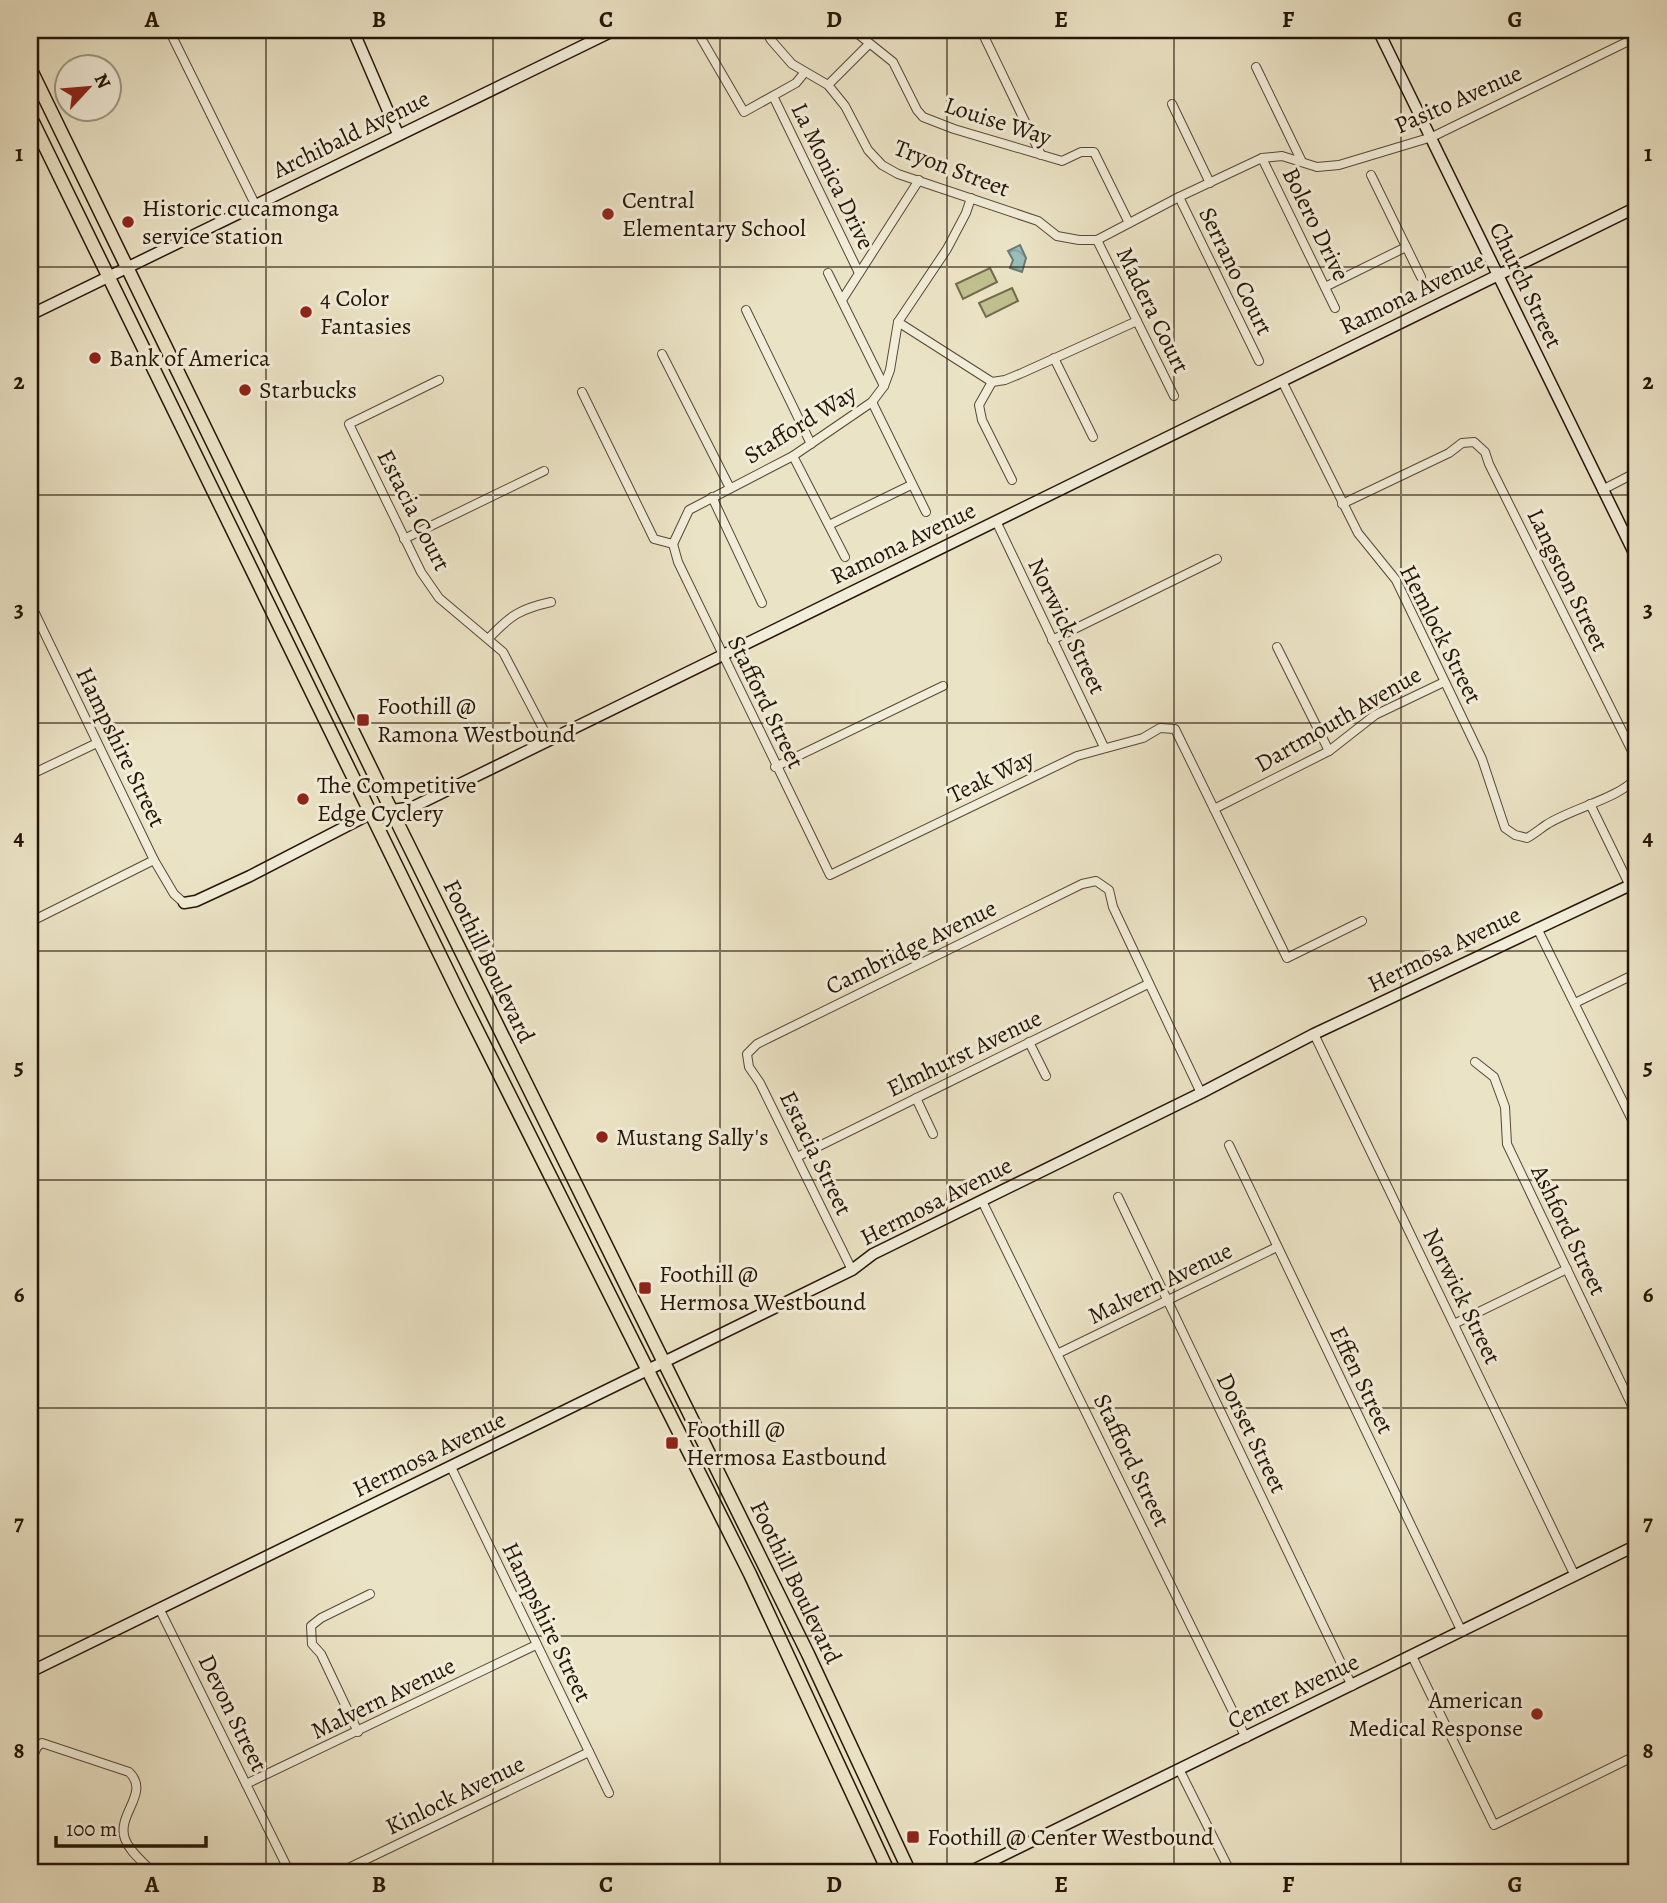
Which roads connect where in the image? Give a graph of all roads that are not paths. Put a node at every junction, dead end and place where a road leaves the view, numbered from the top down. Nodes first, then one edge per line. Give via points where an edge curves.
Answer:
1 (169, 30) edge
2 (353, 30) edge
3 (615, 30) edge
4 (765, 30) edge
5 (853, 30) edge
6 (981, 30) edge
7 (1378, 30) edge
8 (1637, 37) edge
9 (701, 38) dead end
10 (869, 44) junction
11 (1256, 66) dead end
12 (30, 68) edge
13 (805, 72) junction
14 (828, 85) junction
15 (773, 96) junction
16 (1172, 104) dead end
17 (30, 116) edge
18 (398, 134) junction
19 (1432, 137) junction
20 (1041, 155) junction
21 (1262, 158) junction
22 (1302, 162) junction
23 (1371, 175) dead end
24 (919, 180) junction
25 (1210, 183) junction
26 (1178, 197) junction
27 (971, 198) junction
28 (255, 204) junction
29 (1637, 207) edge
30 (1129, 223) junction
31 (1097, 240) junction
32 (1406, 247) junction
33 (127, 267) junction
34 (828, 273) dead end
35 (859, 273) junction
36 (1497, 275) junction
37 (108, 276) junction
38 (1421, 277) dead end
39 (1325, 287) junction
40 (842, 300) junction
41 (1335, 307) dead end
42 (746, 310) dead end
43 (30, 315) edge
44 (1136, 321) junction
45 (898, 323) junction
46 (662, 354) dead end
47 (1054, 358) junction
48 (1259, 361) dead end
49 (439, 380) dead end
50 (1282, 381) junction
51 (992, 382) junction
52 (884, 386) junction
53 (582, 392) dead end
54 (1174, 396) dead end
55 (872, 402) junction
56 (1093, 437) dead end
57 (811, 444) junction
58 (793, 456) junction
59 (544, 471) dead end
60 (1637, 472) edge
61 (1012, 480) dead end
62 (911, 485) junction
63 (730, 488) junction
64 (1602, 489) junction
65 (712, 497) junction
66 (1342, 504) junction
67 (926, 512) dead end
68 (996, 521) junction
69 (829, 525) junction
70 (404, 539) junction
71 (673, 544) junction
72 (845, 557) dead end
73 (1217, 559) dead end
74 (1637, 559) edge
75 (551, 602) dead end
76 (30, 603) edge
77 (762, 603) dead end
78 (34, 622) edge
79 (489, 638) junction
80 (1052, 639) junction
81 (1277, 647) dead end
82 (723, 656) junction
83 (1444, 681) junction
84 (943, 686) dead end
85 (549, 740) junction
86 (97, 743) junction
87 (1104, 747) junction
88 (1329, 751) junction
89 (775, 767) junction
90 (30, 775) edge
91 (1636, 778) edge
92 (1590, 804) junction
93 (390, 809) junction
94 (1214, 809) junction
95 (372, 813) junction
96 (154, 860) junction
97 (830, 875) joint
98 (1634, 884) edge
99 (184, 903) joint
100 (1363, 920) dead end
101 (30, 922) edge
102 (1537, 928) junction
103 (1637, 973) edge
104 (1148, 984) junction
105 (1575, 1003) junction
106 (1314, 1034) junction
107 (1029, 1042) junction
108 (747, 1054) joint
109 (1475, 1062) dead end
110 (1046, 1076) dead end
111 (1201, 1093) junction
112 (916, 1098) junction
113 (1634, 1117) edge
114 (1637, 1130) edge
115 (933, 1134) dead end
116 (1228, 1145) dead end
117 (797, 1157) junction
118 (1118, 1197) dead end
119 (982, 1201) junction
120 (1277, 1247) junction
121 (1567, 1269) junction
122 (852, 1270) junction
123 (1166, 1301) junction
124 (1454, 1324) junction
125 (1059, 1353) junction
126 (664, 1361) junction
127 (647, 1370) junction
128 (1637, 1416) edge
129 (451, 1467) junction
130 (1637, 1545) edge
131 (1574, 1576) junction
132 (370, 1594) dead end
133 (159, 1608) junction
134 (1462, 1632) junction
135 (536, 1644) junction
136 (1412, 1656) junction
137 (30, 1672) edge
138 (1353, 1686) junction
139 (358, 1732) junction
140 (1246, 1738) junction
141 (589, 1752) junction
142 (1637, 1755) edge
143 (30, 1763) edge
144 (1180, 1771) junction
145 (246, 1784) junction
146 (609, 1793) dead end
147 (153, 1873) edge
148 (290, 1873) edge
149 (338, 1873) edge
150 (890, 1873) edge
151 (910, 1873) edge
152 (967, 1873) edge
153 (1231, 1873) edge

1 - 28 street
2 - 18 street
3 - 18 street, Archibald Avenue
4 - 13 street, Tryon Street via 792,64
5 - 10 street, Louise Way
6 - 20 street
7 - 19 street, Church Street
8 - 19 street, Pasito Avenue
9 - 15 street via 744,112
10 - 14 street
10 - 20 street, Louise Way via 893,62 923,117
11 - 22 street
12 - 33 main road, Foothill Boulevard
13 - 14 street, Tryon Street
13 - 15 street
14 - 24 street, Tryon Street via 875,158 898,174
15 - 35 street, La Monica Drive
16 - 25 street
17 - 37 main road, Foothill Boulevard
18 - 28 street, Archibald Avenue
19 - 22 street, Pasito Avenue via 1339,164 1317,167
19 - 36 street, Church Street
20 - 30 street, Louise Way via 1062,162 1081,152 1094,152
21 - 22 street, Pasito Avenue via 1282,156
21 - 25 street, Pasito Avenue
21 - 39 street, Bolero Drive
23 - 32 street
24 - 27 street, Tryon Street
24 - 35 street
25 - 26 street, Pasito Avenue
26 - 30 street, Pasito Avenue
26 - 48 street, Serrano Court
27 - 31 street, Tryon Street via 1038,221 1057,236
27 - 45 street, Stafford Way via 947,249
28 - 33 street, Archibald Avenue
29 - 36 street, Ramona Avenue
30 - 31 street, Pasito Avenue
31 - 44 street, Madera Court
32 - 38 street
32 - 39 street
33 - 37 street, Archibald Avenue
33 - 93 main road, Foothill Boulevard
34 - 40 street
35 - 40 street
36 - 50 street, Ramona Avenue
36 - 64 street, Church Street
37 - 43 street, Archibald Avenue
37 - 95 main road, Foothill Boulevard
39 - 41 street, Bolero Drive
40 - 52 street
42 - 57 street
44 - 47 street
44 - 54 street, Madera Court
45 - 51 street
45 - 52 street, Stafford Way
46 - 63 street
47 - 51 street
47 - 56 street
49 - 70 street, Estacia Court via 349,424
50 - 66 street, Hemlock Street
50 - 68 street, Ramona Avenue
51 - 61 street via 979,405 982,420
52 - 55 street, Stafford Way
53 - 71 street via 654,539
55 - 57 street, Stafford Way
55 - 62 street
57 - 58 street, Stafford Way
58 - 63 street, Stafford Way
58 - 69 street
59 - 70 street
60 - 64 street
62 - 67 street
62 - 69 street
63 - 65 street, Stafford Way
64 - 74 street, Church Street
65 - 71 street, Stafford Way via 689,510
65 - 77 street
66 - 83 street, Hemlock Street via 1358,533 1396,580
66 - 91 street, Langston Street via 1462,443 1474,442 1485,452 1636,759
68 - 80 street, Norwick Street
68 - 82 street, Ramona Avenue
69 - 72 street
70 - 79 street, Estacia Court via 439,598
71 - 82 street, Stafford Street
73 - 80 street
75 - 79 street via 510,616
76 - 78 street, Hampshire Street
78 - 86 street, Hampshire Street
79 - 85 street, Estacia Court via 513,668
80 - 87 street, Norwick Street
81 - 88 street
82 - 85 street, Ramona Avenue
82 - 89 street, Stafford Street
83 - 88 street, Dartmouth Avenue via 1375,715
83 - 92 street, Hemlock Street via 1482,759 1505,828 1527,838
84 - 89 street
85 - 93 street, Ramona Avenue via 413,807
86 - 90 street
86 - 96 street, Hampshire Street
87 - 94 street, Teak Way via 1143,738 1160,728 1175,729
87 - 97 street, Teak Way
88 - 94 street, Dartmouth Avenue
89 - 97 street, Stafford Street
91 - 92 street via 1628,788
92 - 98 street
93 - 95 street, Ramona Avenue
93 - 126 main road, Foothill Boulevard
94 - 100 street via 1287,958
95 - 99 street, Ramona Avenue via 239,881
95 - 127 main road, Foothill Boulevard
96 - 99 street, Hampshire Street
96 - 101 street
98 - 102 street, Hermosa Avenue
102 - 105 street
102 - 106 street, Hermosa Avenue
103 - 105 street
104 - 107 street, Elmhurst Avenue
104 - 108 street, Cambridge Avenue via 1112,907 1109,890 1096,881 757,1044
104 - 111 street
105 - 113 street
106 - 111 street, Hermosa Avenue
106 - 124 street, Norwick Street
107 - 110 street
107 - 112 street, Elmhurst Avenue
108 - 117 street, Estacia Street via 749,1067
109 - 121 street, Ashford Street via 1494,1077 1506,1107 1507,1144
111 - 119 street, Hermosa Avenue
112 - 115 street
112 - 117 street, Elmhurst Avenue
113 - 114 street
116 - 120 street, Effen Street
117 - 122 street, Estacia Street
118 - 123 street, Dorset Street
119 - 122 street, Hermosa Avenue via 873,1254
119 - 125 street, Stafford Street
120 - 123 street, Malvern Avenue
120 - 134 street, Effen Street
121 - 124 street
121 - 128 street, Ashford Street
122 - 126 street, Hermosa Avenue
123 - 125 street, Malvern Avenue
123 - 138 street, Dorset Street
124 - 131 street, Norwick Street
125 - 140 street, Stafford Street
126 - 127 street, Hermosa Avenue
126 - 151 main road, Foothill Boulevard
127 - 129 street, Hermosa Avenue
127 - 150 main road, Foothill Boulevard via 750,1574
129 - 133 street, Hermosa Avenue
129 - 135 street, Hampshire Street
130 - 131 street, Center Avenue
131 - 134 street, Center Avenue
132 - 139 street via 311,1626 312,1644
133 - 137 street, Hermosa Avenue
133 - 145 street, Devon Street
134 - 136 street, Center Avenue
135 - 139 street, Malvern Avenue
135 - 141 street, Hampshire Street
136 - 138 street, Center Avenue
136 - 142 street via 1494,1825
138 - 140 street, Center Avenue
139 - 145 street, Malvern Avenue
140 - 144 street, Center Avenue
141 - 146 street, Hampshire Street
141 - 149 street, Kinlock Avenue
143 - 147 street via 42,1743 129,1772 138,1788 122,1828 131,1850
144 - 152 street, Center Avenue
144 - 153 street
145 - 148 street, Devon Street

